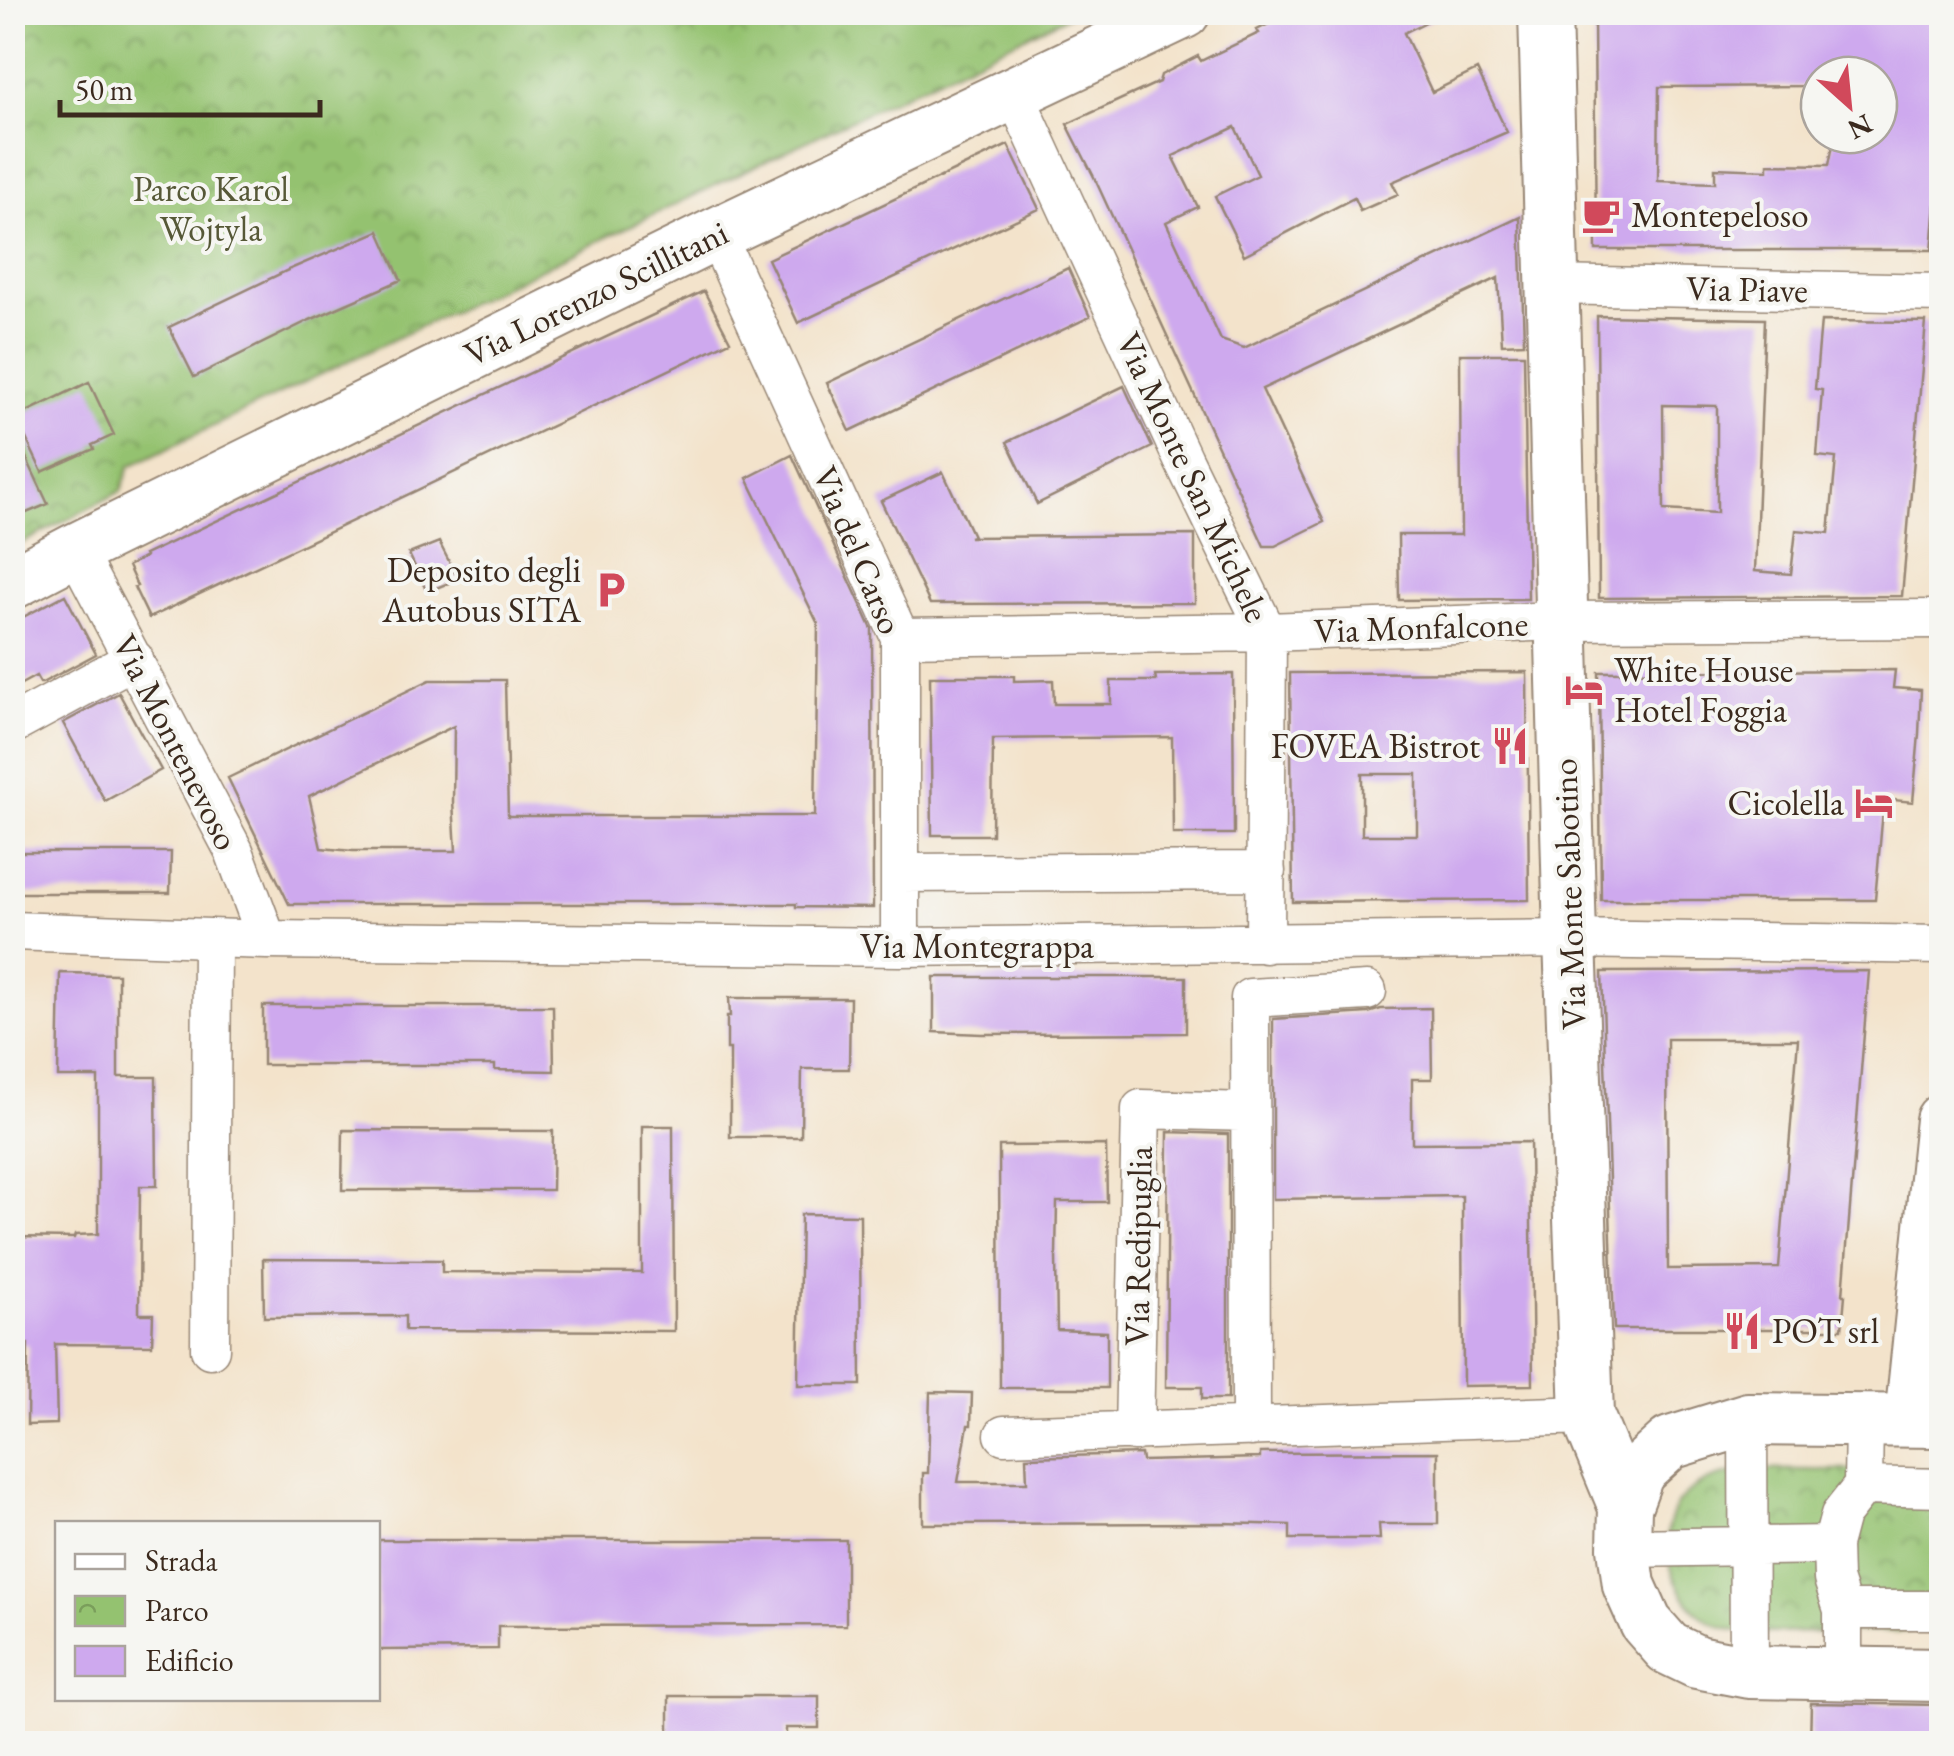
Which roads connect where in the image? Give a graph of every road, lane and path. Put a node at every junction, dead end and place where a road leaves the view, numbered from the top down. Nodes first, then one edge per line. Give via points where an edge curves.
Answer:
1 (1184, 12) edge
2 (1545, 12) edge
3 (1014, 94) junction
4 (716, 234) junction
5 (1552, 285) junction
6 (1942, 294) edge
7 (74, 550) junction
8 (12, 582) edge
9 (1942, 619) edge
10 (1561, 621) junction
11 (1267, 632) junction
12 (900, 637) junction
13 (134, 659) junction
14 (12, 725) edge
15 (1266, 871) junction
16 (900, 873) junction
17 (12, 931) edge
18 (212, 938) junction
19 (1570, 939) junction
20 (267, 940) junction
21 (1266, 944) junction
22 (1942, 944) edge
23 (900, 947) junction
24 (1367, 991) dead end
25 (1249, 1112) junction
26 (1942, 1120) edge
27 (210, 1349) dead end
28 (1587, 1414) junction
29 (1748, 1419) junction
30 (1905, 1420) edge
31 (1251, 1427) junction
32 (1134, 1432) junction
33 (1004, 1435) dead end
34 (1863, 1486) junction
35 (1942, 1488) edge
36 (1624, 1528) junction
37 (1832, 1544) junction
38 (1749, 1546) junction
39 (1843, 1610) junction
40 (1942, 1610) edge
41 (1942, 1661) edge
42 (1749, 1672) junction
43 (1843, 1675) junction
44 (1941, 1675) edge

1 - 3 street, Via Lorenzo Scillitani
2 - 5 street, Via Monte Sabotino
3 - 4 street, Via Lorenzo Scillitani
3 - 11 street, Via Monte San Michele
4 - 7 street, Via Lorenzo Scillitani
4 - 12 street, Via del Carso
5 - 6 street, Via Piave
5 - 10 street, Via Monte Sabotino
7 - 8 street, Via Lorenzo Scillitani
7 - 13 street, Via Montenevoso
9 - 10 street, Via Monfalcone
10 - 11 street, Via Monfalcone
10 - 19 street, Via Monte Sabotino
11 - 12 street, Via Monfalcone
11 - 15 street, Via Monte San Michele
12 - 16 street, Via del Carso
13 - 14 street
13 - 20 street, Via Montenevoso via 234,851
15 - 16 street
15 - 21 street, Via Monte San Michele
16 - 23 street, Via del Carso
17 - 18 street, Via Montegrappa
18 - 20 street, Via Montegrappa
18 - 27 street
19 - 21 street, Via Montegrappa
19 - 22 street, Via Montegrappa
19 - 28 street, Via Monte Sabotino
20 - 23 street, Via Montegrappa
21 - 23 street, Via Montegrappa
24 - 25 street via 1250,998
25 - 31 street
25 - 32 street, Via Redipuglia via 1142,1109
26 - 30 street
28 - 31 street
28 - 36 street
29 - 30 street
29 - 36 street via 1670,1443 1638,1472
29 - 38 street
30 - 34 street
31 - 32 street
32 - 33 street
34 - 35 street
34 - 37 street via 1840,1515
36 - 38 street
36 - 42 street via 1630,1585 1646,1623 1668,1648 1697,1662
37 - 38 street
37 - 39 street
38 - 42 street
39 - 40 street
39 - 43 street
41 - 44 street
42 - 43 street
43 - 44 street

